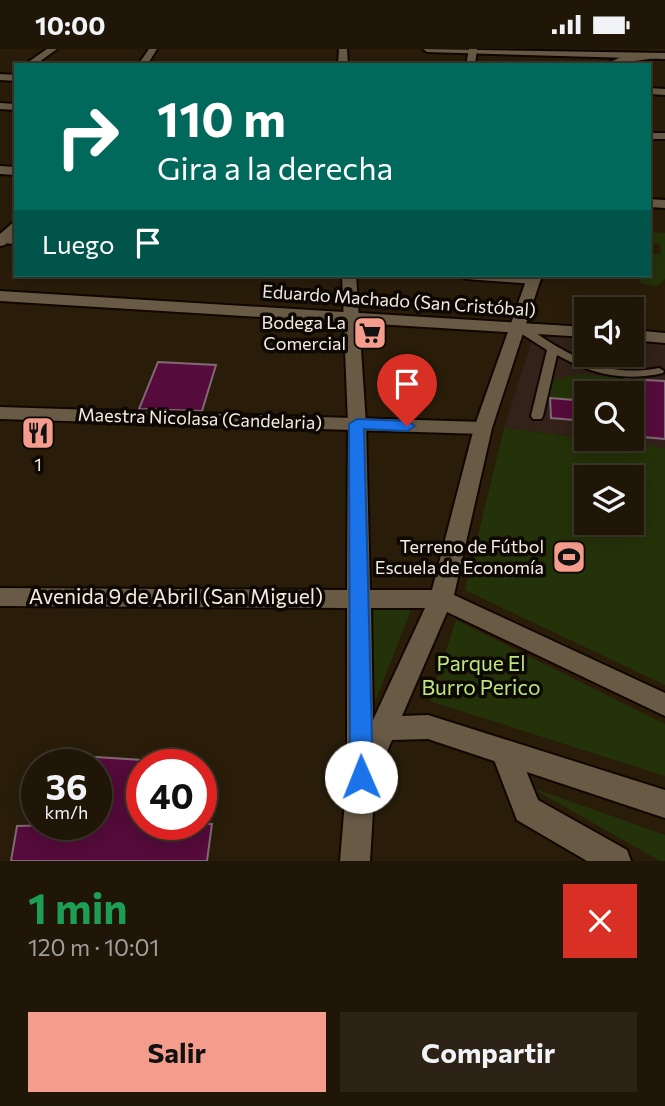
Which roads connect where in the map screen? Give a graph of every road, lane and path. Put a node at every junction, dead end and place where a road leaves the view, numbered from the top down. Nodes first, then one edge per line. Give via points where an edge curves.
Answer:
1 (53, 49) edge
2 (427, 49) edge
3 (473, 50) edge
4 (654, 56) joint
5 (665, 56) edge
6 (606, 61) edge
7 (31, 63) edge
8 (349, 277) edge
9 (512, 277) edge
10 (535, 278) edge
11 (0, 296) edge
12 (352, 317) junction
13 (518, 327) junction
14 (574, 331) edge
15 (644, 336) edge
16 (665, 338) edge
17 (553, 348) junction
18 (659, 371) dead end
19 (0, 413) edge
20 (537, 416) dead end
21 (357, 424) junction
22 (483, 428) junction
23 (0, 597) edge
24 (357, 598) junction
25 (441, 599) junction
26 (665, 705) edge
27 (383, 728) junction
28 (506, 752) junction
29 (361, 777) junction
30 (665, 804) edge
31 (355, 861) edge
32 (616, 861) edge

1 - 7 street
2 - 3 street
3 - 6 street
4 - 5 street
4 - 6 street
8 - 12 street
9 - 10 street
10 - 13 street
11 - 12 street, Eduardo Machado (San Cristóbal)
12 - 13 street, Eduardo Machado (San Cristóbal)
12 - 21 street
13 - 14 street, Eduardo Machado (San Cristóbal)
13 - 17 lane
13 - 22 street
15 - 16 street
17 - 18 lane via 599,371 645,375
17 - 20 lane
19 - 21 street, Maestra Nicolasa (Candelaria)
21 - 22 street, Maestra Nicolasa (Candelaria)
21 - 24 street
22 - 25 street
23 - 24 street, Avenida 9 de Abril (San Miguel)
24 - 25 street, Avenida 9 de Abril (San Miguel)
24 - 29 street
25 - 26 street, Avenida 9 de Abril (San Miguel)
25 - 27 street
27 - 28 street via 428,726
27 - 29 street
28 - 30 street
28 - 32 street via 527,810
29 - 31 street

